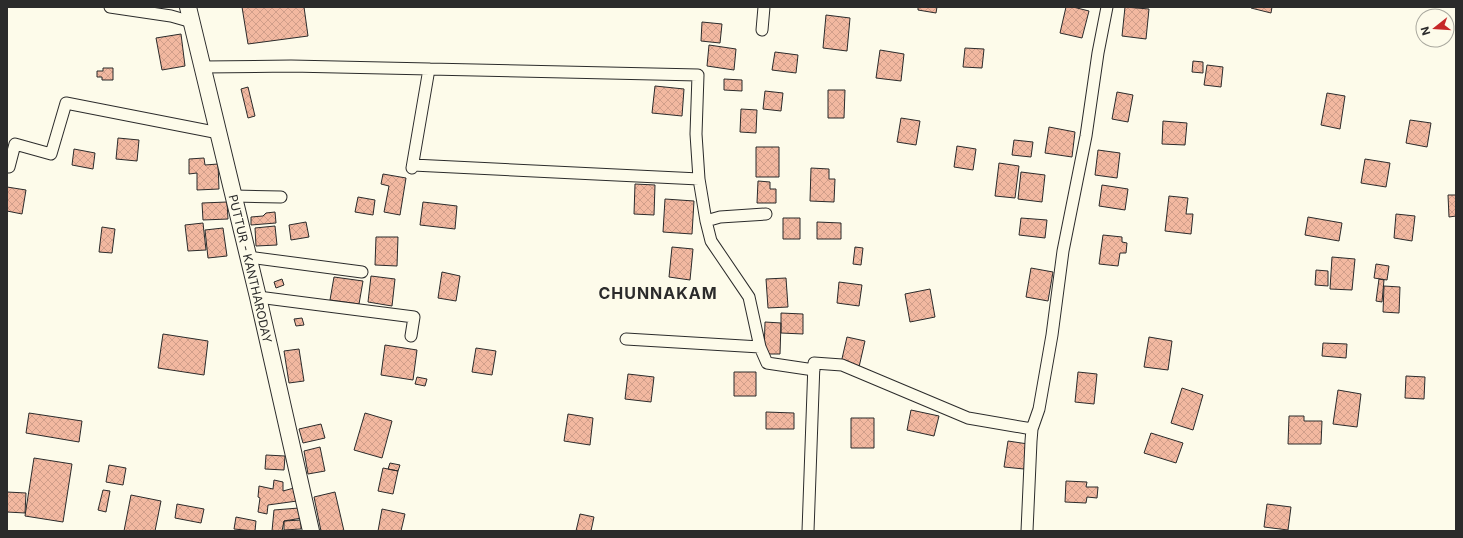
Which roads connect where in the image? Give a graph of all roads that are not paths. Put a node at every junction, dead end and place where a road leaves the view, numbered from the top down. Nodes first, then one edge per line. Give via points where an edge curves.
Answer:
1 (110, 7) edge
2 (764, 7) edge
3 (1108, 7) edge
4 (190, 15) edge
5 (762, 30) dead end
6 (203, 67) junction
7 (429, 69) junction
8 (219, 133) junction
9 (9, 166) dead end
10 (699, 179) junction
11 (234, 196) junction
12 (281, 197) dead end
13 (766, 214) dead end
14 (706, 221) junction
15 (248, 257) junction
16 (362, 272) dead end
17 (258, 297) junction
18 (411, 336) dead end
19 (626, 339) dead end
20 (760, 347) junction
21 (814, 370) junction
22 (1032, 430) junction
23 (311, 531) edge
24 (808, 531) edge
25 (1027, 531) edge

1 - 4 street via 171,16
2 - 5 street
3 - 22 street via 1063,251 1051,343 1039,409
4 - 6 main road, PUTTUR - KANTHARODAY
6 - 7 street
6 - 8 main road, PUTTUR - KANTHARODAY
7 - 10 street via 698,76 696,134
7 - 10 street via 412,167
8 - 9 street via 66,103 51,154 15,144
8 - 11 main road, PUTTUR - KANTHARODAY
10 - 14 street
11 - 12 street
11 - 15 main road, PUTTUR - KANTHARODAY
13 - 14 street via 720,217
14 - 20 street via 711,241 749,297
15 - 16 street
15 - 17 main road, PUTTUR - KANTHARODAY
17 - 18 street via 414,316
17 - 23 main road, PUTTUR - KANTHARODAY
19 - 20 street
20 - 21 street via 767,363
21 - 22 street via 814,363 842,365 968,418
21 - 24 street
22 - 25 street

